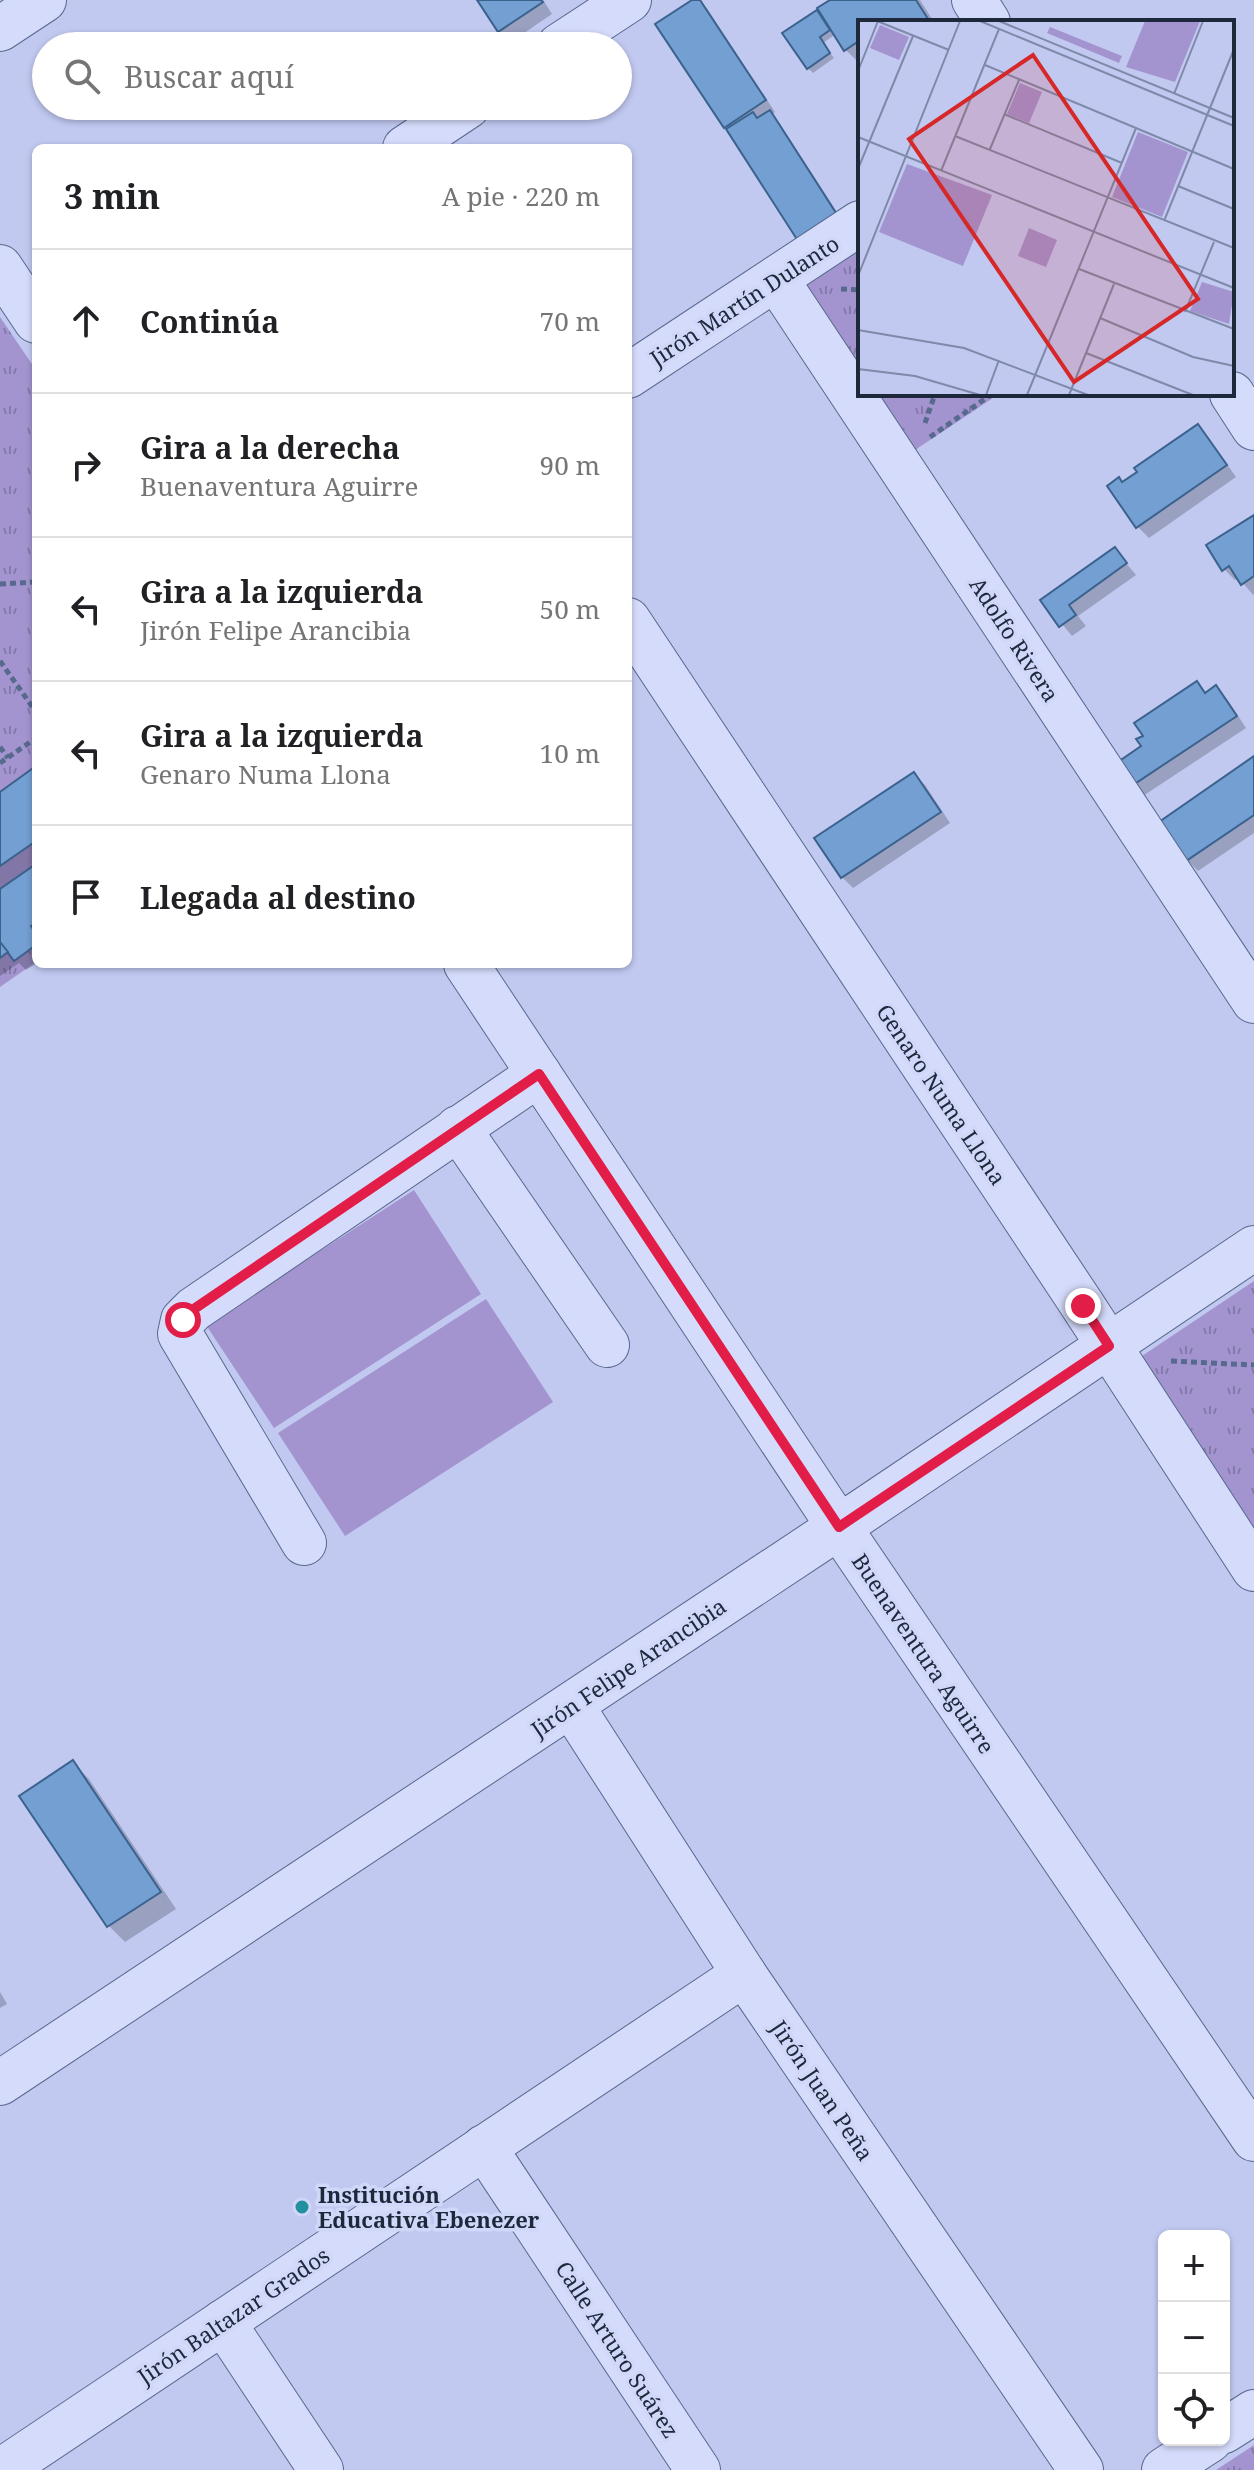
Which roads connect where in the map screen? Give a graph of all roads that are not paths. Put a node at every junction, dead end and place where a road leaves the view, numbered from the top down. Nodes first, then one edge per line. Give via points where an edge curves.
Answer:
1 (44, 0) edge
2 (629, 0) edge
3 (974, 0) edge
4 (987, 20) edge
5 (0, 29) edge
6 (580, 32) edge
7 (447, 120) edge
8 (411, 144) edge
9 (858, 224) edge
10 (0, 267) edge
11 (776, 279) junction
12 (32, 315) edge
13 (632, 373) edge
14 (1233, 396) edge
15 (1254, 428) edge
16 (632, 626) edge
17 (469, 968) edge
18 (1254, 1001) edge
19 (539, 1074) junction
20 (458, 1128) junction
21 (1254, 1248) edge
22 (607, 1345) dead end
23 (1109, 1346) junction
24 (839, 1527) junction
25 (304, 1543) dead end
26 (1254, 1569) edge
27 (571, 1705) junction
28 (744, 1974) junction
29 (0, 2083) edge
30 (1254, 2139) edge
31 (484, 2147) junction
32 (223, 2322) junction
33 (1254, 2412) edge
34 (1230, 2427) edge
35 (1201, 2446) edge
36 (2, 2470) edge
37 (321, 2470) edge
38 (698, 2470) edge
39 (1081, 2470) edge
40 (1164, 2470) edge

1 - 5 street
2 - 6 street
3 - 4 street
7 - 8 street
9 - 11 street, Jirón Martín Dulanto
10 - 12 street
11 - 13 street, Jirón Martín Dulanto
11 - 18 street, Adolfo Rivera
14 - 15 street
16 - 23 street, Genaro Numa Llona
17 - 19 street, Buenaventura Aguirre
19 - 20 street
19 - 24 street, Buenaventura Aguirre
20 - 22 street
20 - 25 street via 183,1320 180,1334
21 - 23 street, Jirón Felipe Arancibia
23 - 24 street, Jirón Felipe Arancibia
23 - 26 street, Genaro Numa Llona
24 - 27 street, Jirón Felipe Arancibia
24 - 30 street, Buenaventura Aguirre
27 - 28 street, Jirón Juan Peña
27 - 29 street, Jirón Felipe Arancibia
28 - 31 street, Jirón Baltazar Grados
28 - 39 street, Jirón Juan Peña
31 - 32 street, Jirón Baltazar Grados
31 - 38 street, Calle Arturo Suárez
32 - 36 street, Jirón Baltazar Grados
32 - 37 street
33 - 34 street
35 - 40 street

